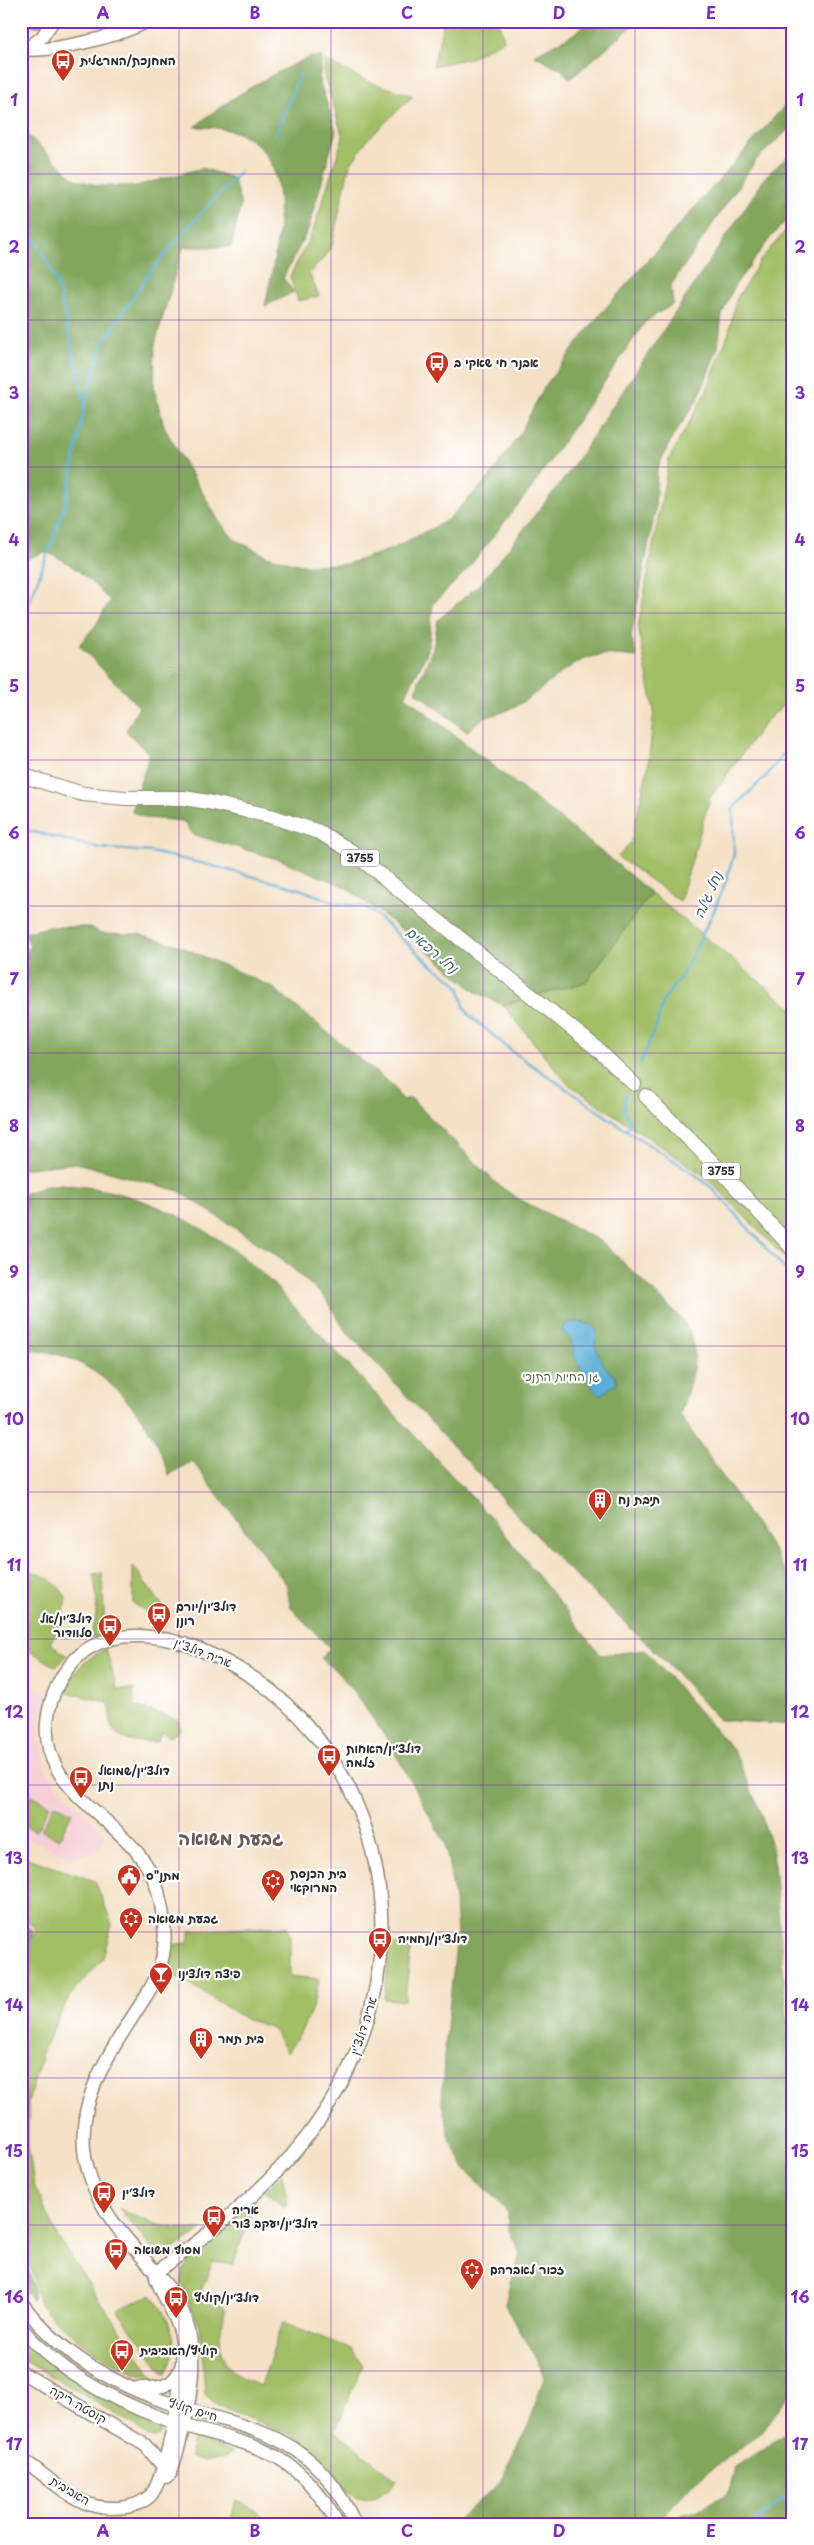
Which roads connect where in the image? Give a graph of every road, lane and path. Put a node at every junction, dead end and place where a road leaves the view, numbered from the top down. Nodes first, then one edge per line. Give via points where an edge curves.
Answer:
1 (34, 21) edge
2 (40, 21) edge
3 (53, 21) edge
4 (148, 21) edge
5 (24, 49) edge
6 (21, 775) edge
7 (634, 1084) dead end
8 (646, 1096) dead end
9 (793, 1250) edge
10 (177, 2257) junction
11 (155, 2273) junction
12 (171, 2290) junction
13 (21, 2302) edge
14 (21, 2328) edge
15 (183, 2360) junction
16 (21, 2372) edge
17 (132, 2388) junction
18 (182, 2407) junction
19 (179, 2423) junction
20 (170, 2437) junction
21 (138, 2441) junction
22 (21, 2459) edge
23 (164, 2471) junction
24 (338, 2524) edge
25 (355, 2524) edge

1 - 2 street
3 - 5 street via 42,37
4 - 5 street via 124,32 48,48
6 - 7 main road, 3755 via 83,794 192,799 270,816 318,832 351,851 596,1047
8 - 9 main road, 3755 via 723,1173
10 - 11 street, אריה דולצ'ין
10 - 11 street, אריה דולצ'ין via 270,2181 301,2145 334,2097 351,2064 370,2011 381,1958 381,1910 371,1845 352,1794 335,1762 297,1713 268,1686 221,1658 169,1639 132,1636 91,1646 68,1666 52,1700 46,1724 47,1741 56,1771 138,1854 159,1894 164,1943 159,1972 98,2075 87,2104 84,2129 84,2152 95,2192 114,2226
10 - 12 street via 171,2271
11 - 12 street, אריה דולצ'ין
11 - 15 street, אריה דולצ'ין via 182,2341
12 - 18 street, אריה דולצ'ין via 191,2339 192,2373
13 - 17 street, חיים קוליץ via 48,2334 71,2353
14 - 19 street, חיים קוליץ via 77,2376 121,2400
15 - 17 street via 180,2372 171,2384
15 - 18 street, אריה דולצ'ין
16 - 21 street, קוסטה ריקה
17 - 18 street, חיים קוליץ
18 - 19 street, אריה דולצ'ין
18 - 25 street, חיים קוליץ via 257,2429 289,2444 326,2477
19 - 20 street, אריה דולצ'ין
19 - 23 street, אריה דולצ'ין
19 - 24 street, חיים קוליץ via 232,2439 284,2460 316,2488
20 - 21 street via 158,2446
20 - 23 street, אריה דולצ'ין
21 - 23 street, קוסטה ריקה via 152,2451
22 - 23 street, האביבית via 73,2495 107,2508 140,2503 154,2491

